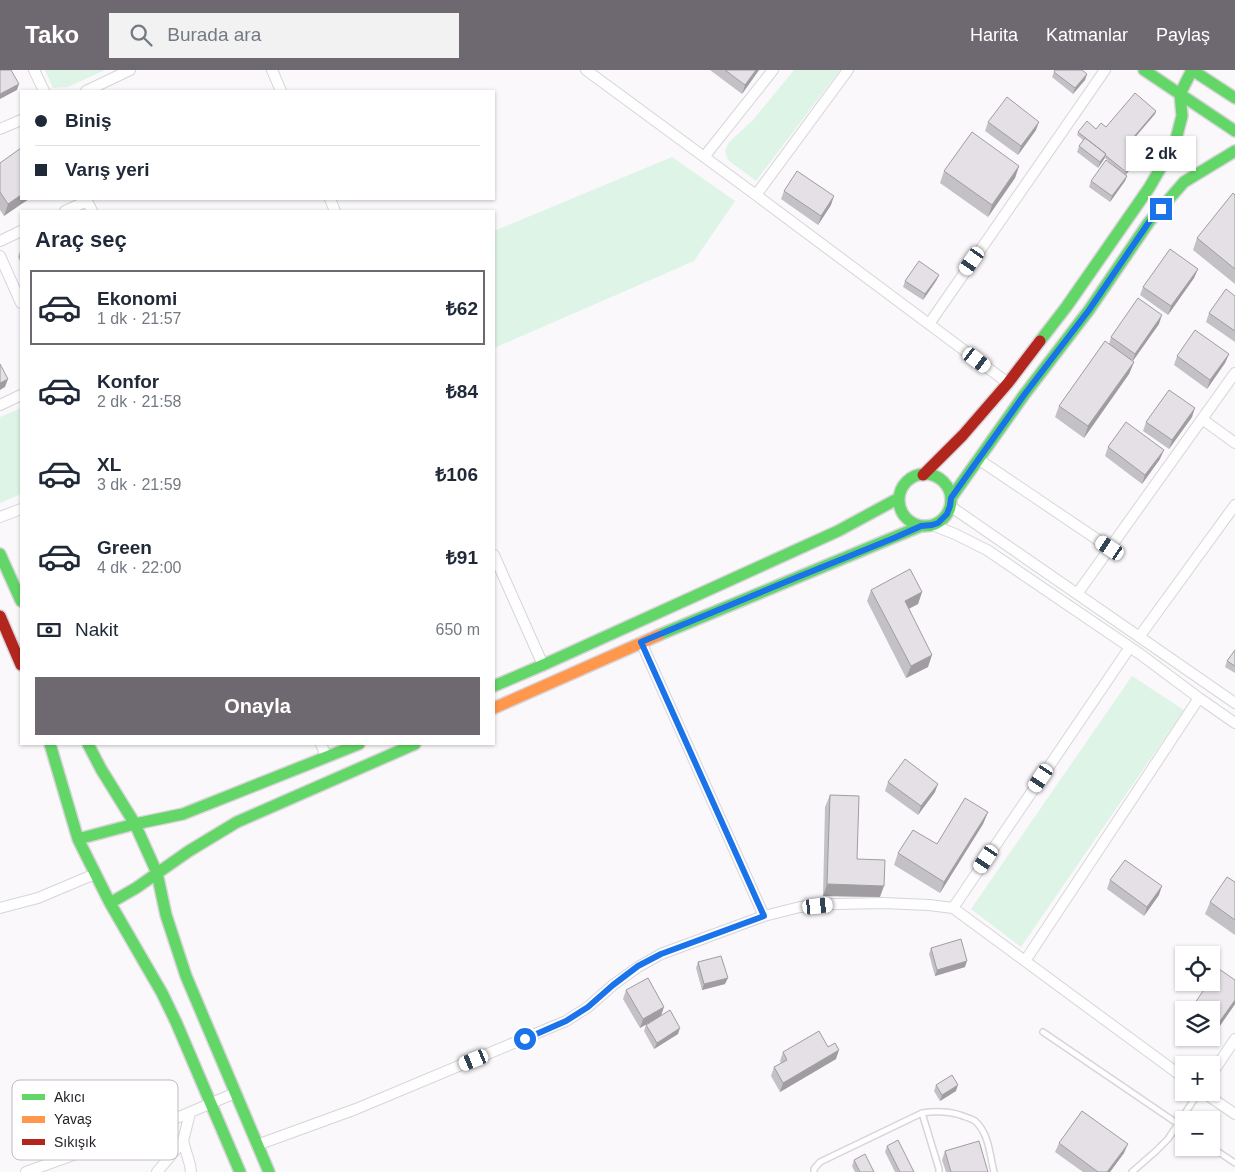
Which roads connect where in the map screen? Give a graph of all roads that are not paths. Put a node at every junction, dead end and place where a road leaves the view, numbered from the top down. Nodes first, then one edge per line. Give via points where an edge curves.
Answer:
1 (34, 70) edge
2 (130, 70) edge
3 (272, 70) edge
4 (586, 70) edge
5 (773, 70) edge
6 (848, 70) edge
7 (1105, 70) edge
8 (1144, 70) edge
9 (1192, 70) edge
10 (44, 90) edge
11 (88, 90) edge
12 (281, 90) edge
13 (1180, 94) junction
14 (1235, 98) edge
15 (20, 120) edge
16 (0, 129) edge
17 (1235, 131) edge
18 (1235, 151) edge
19 (704, 157) junction
20 (756, 195) junction
21 (87, 200) edge
22 (67, 210) edge
23 (20, 231) edge
24 (0, 241) edge
25 (0, 256) edge
26 (20, 301) edge
27 (929, 324) junction
28 (1235, 373) edge
29 (1008, 384) junction
30 (20, 395) edge
31 (0, 405) edge
32 (1202, 420) junction
33 (1235, 443) edge
34 (978, 459) junction
35 (923, 475) junction
36 (899, 498) junction
37 (950, 502) junction
38 (1235, 507) edge
39 (20, 509) edge
40 (0, 517) edge
41 (927, 526) junction
42 (1110, 548) junction
43 (0, 554) edge
44 (495, 557) edge
45 (1077, 594) junction
46 (20, 599) edge
47 (0, 616) edge
48 (1139, 637) junction
49 (641, 642) junction
50 (1130, 648) junction
51 (20, 663) edge
52 (543, 665) junction
53 (495, 686) edge
54 (1199, 698) junction
55 (1235, 703) edge
56 (495, 708) edge
57 (1235, 723) edge
58 (50, 745) edge
59 (89, 745) edge
60 (320, 745) edge
61 (356, 745) edge
62 (413, 745) edge
63 (326, 756) junction
64 (135, 824) junction
65 (78, 839) junction
66 (157, 873) junction
67 (95, 874) junction
68 (110, 903) junction
69 (0, 908) edge
70 (952, 908) junction
71 (764, 916) junction
72 (1026, 961) junction
73 (1043, 1032) dead end
74 (1235, 1039) edge
75 (1220, 1062) edge
76 (1175, 1071) edge
77 (235, 1093) junction
78 (1216, 1101) edge
79 (210, 1104) junction
80 (190, 1112) junction
81 (922, 1113) junction
82 (1235, 1114) edge
83 (178, 1116) edge
84 (1175, 1122) edge
85 (1175, 1128) edge
86 (183, 1141) junction
87 (257, 1144) junction
88 (178, 1147) edge
89 (1220, 1152) edge
90 (59, 1160) edge
91 (167, 1160) edge
92 (1235, 1163) edge
93 (26, 1172) edge
94 (157, 1172) edge
95 (191, 1172) edge
96 (240, 1172) edge
97 (269, 1172) edge
98 (814, 1172) edge
99 (939, 1172) edge
100 (994, 1172) edge
101 (1132, 1172) edge

1 - 10 street
2 - 11 street
3 - 12 street
4 - 19 street
5 - 19 street
6 - 20 street
7 - 27 street
8 - 13 street
9 - 13 street
9 - 14 street
13 - 17 street
13 - 29 street via 1182,116 1176,143 1149,188 1067,306
15 - 16 street
18 - 34 street via 1184,182 1149,222 1089,310
19 - 20 street
20 - 27 street
21 - 22 street
23 - 24 street
25 - 26 street
27 - 29 street
28 - 32 street
29 - 35 street
30 - 31 street
32 - 33 street
32 - 42 street
34 - 37 street
34 - 42 street
35 - 36 street via 908,481
35 - 37 street via 931,475 944,483
36 - 41 street via 908,519 914,524
36 - 52 street via 838,531
37 - 41 street via 943,519
37 - 45 street
38 - 48 street
39 - 40 street
41 - 49 street
41 - 50 street via 955,534 986,550
42 - 45 street
43 - 46 street
44 - 52 street
45 - 48 street
47 - 51 street
48 - 55 street
49 - 56 street
49 - 71 street
50 - 54 street
50 - 70 street
52 - 53 street
54 - 57 street
54 - 72 street
58 - 65 street
59 - 64 street
60 - 63 street
61 - 63 street
62 - 66 street via 237,822
63 - 64 street via 183,814
64 - 65 street
64 - 66 street
65 - 67 street
66 - 68 street
66 - 77 street via 183,968
67 - 68 street
67 - 69 street via 38,898
68 - 79 street via 162,993
70 - 71 street via 883,903 836,904 800,907
70 - 72 street
71 - 87 street via 661,954 638,966 566,1021 356,1109
72 - 76 street
73 - 84 lane
74 - 75 street
77 - 79 street
77 - 87 street
78 - 82 street
79 - 80 street
79 - 96 street
80 - 83 street
80 - 86 street
81 - 98 lane via 820,1162
81 - 99 lane
81 - 100 lane via 936,1110 952,1112 974,1120 986,1139
85 - 101 lane
86 - 88 street
86 - 95 street
87 - 97 street
89 - 92 lane
90 - 93 street
91 - 94 street

